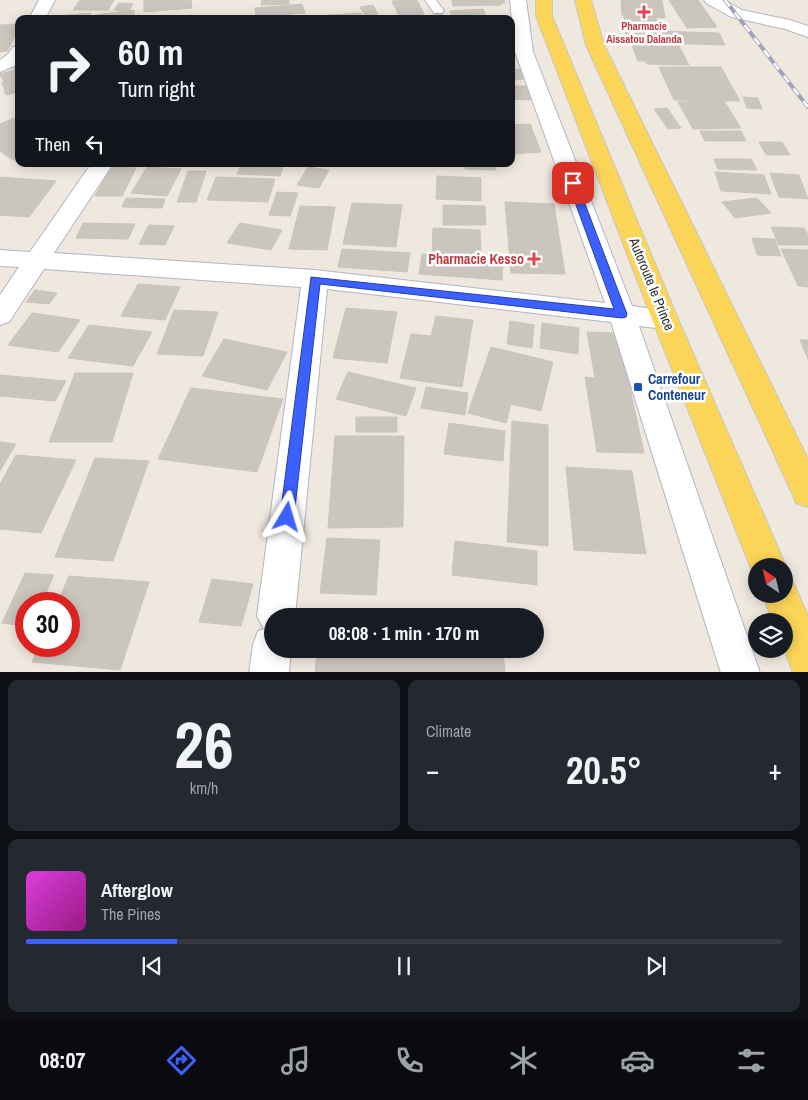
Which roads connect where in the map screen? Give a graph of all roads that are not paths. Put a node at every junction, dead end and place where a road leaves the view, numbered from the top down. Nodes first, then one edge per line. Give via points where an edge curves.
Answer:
1 (47, 0) edge
2 (430, 0) edge
3 (518, 0) edge
4 (544, 0) edge
5 (583, 0) edge
6 (712, 0) edge
7 (768, 6) dead end
8 (438, 11) dead end
9 (39, 15) edge
10 (790, 25) junction
11 (808, 32) edge
12 (15, 57) edge
13 (0, 67) edge
14 (100, 167) edge
15 (0, 258) edge
16 (37, 261) junction
17 (315, 279) junction
18 (0, 314) edge
19 (622, 314) junction
20 (666, 319) junction
21 (808, 494) edge
22 (765, 558) edge
23 (784, 603) edge
24 (277, 608) edge
25 (271, 658) edge
26 (808, 661) edge
27 (269, 672) edge
28 (741, 672) edge

1 - 9 street
2 - 8 lane
3 - 19 street via 524,52
4 - 20 main road, Autoroute le Prince via 544,16
5 - 21 main road via 595,45
6 - 10 street via 737,14
7 - 10 street
10 - 11 street
12 - 13 street
14 - 16 street
15 - 16 street
16 - 17 street
16 - 18 street
17 - 19 street
17 - 24 street
19 - 20 street
19 - 28 street
20 - 22 main road, Autoroute le Prince
23 - 26 main road
25 - 27 street

